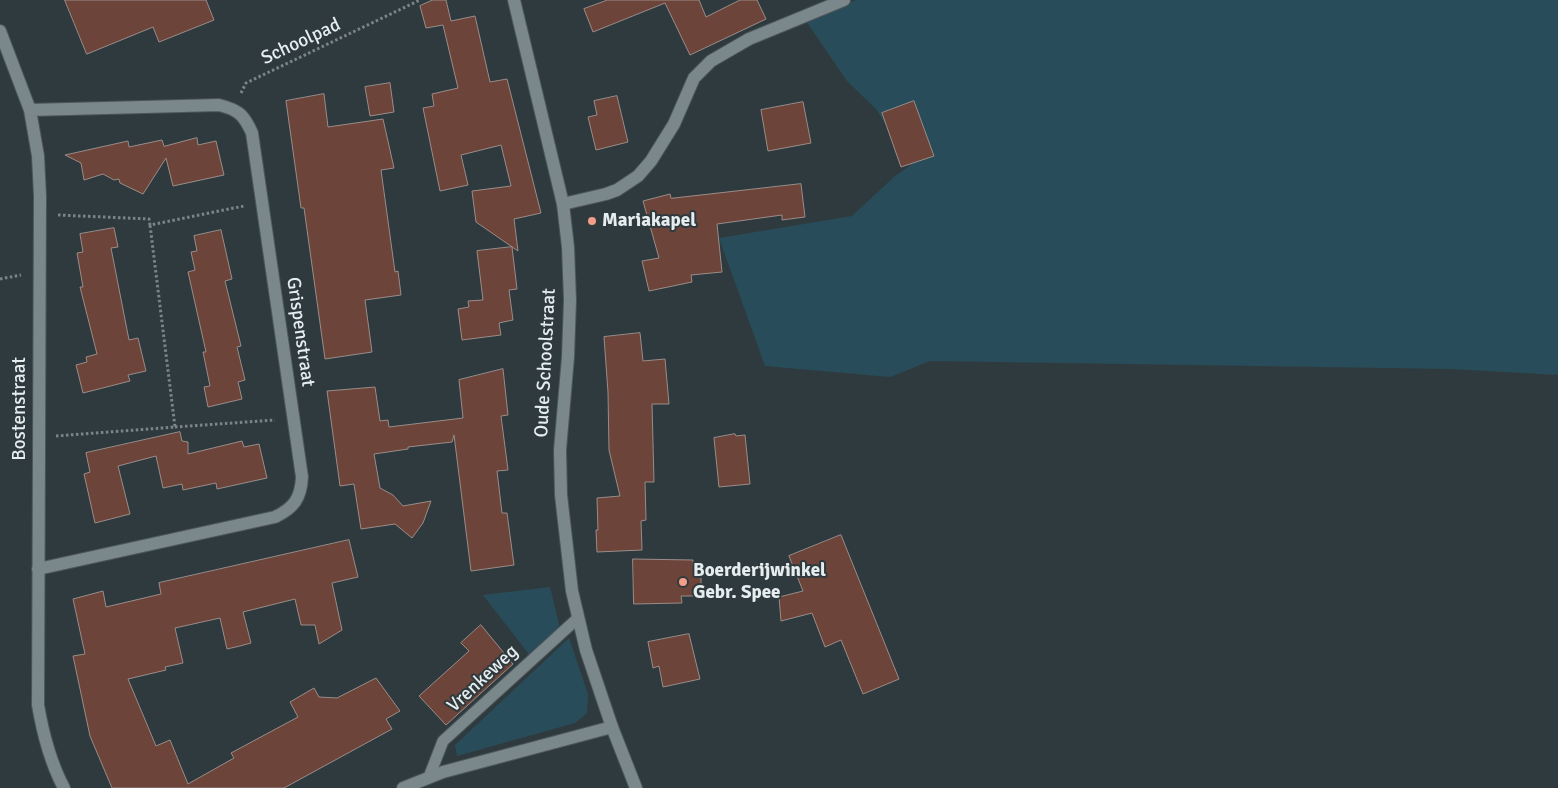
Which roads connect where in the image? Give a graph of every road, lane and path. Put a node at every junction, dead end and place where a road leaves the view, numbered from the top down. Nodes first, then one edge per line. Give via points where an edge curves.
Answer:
1 (420, 0) edge
2 (514, 0) edge
3 (844, 0) edge
4 (0, 31) edge
5 (233, 108) junction
6 (30, 110) junction
7 (262, 203) junction
8 (563, 204) junction
9 (40, 215) junction
10 (150, 225) junction
11 (293, 419) junction
12 (175, 427) junction
13 (38, 437) junction
14 (38, 569) junction
15 (578, 618) junction
16 (612, 727) junction
17 (429, 777) junction
18 (64, 788) edge
19 (403, 788) edge
20 (636, 788) edge

1 - 5 path, Schoolpad via 246,83
2 - 8 street, Oude Schoolstraat
3 - 8 street via 748,39 711,61 694,78 674,124 638,176 617,190
4 - 6 street, Bostenstraat
5 - 6 street via 220,105
5 - 7 street, Grispenstraat via 246,118 252,133
6 - 9 street, Bostenstraat via 38,156
7 - 10 path
7 - 11 street, Grispenstraat
8 - 15 street, Oude Schoolstraat via 570,300 560,495 567,562
9 - 10 path via 149,219
9 - 13 street, Bostenstraat
10 - 12 path
11 - 12 path
11 - 14 street, Grispenstraat via 302,477 297,500 288,511 276,517
12 - 13 path
13 - 14 street, Bostenstraat
14 - 18 street, Bostenstraat via 38,704 45,743
15 - 16 street, Oude Schoolstraat
15 - 17 lane, Vrenkeweg via 443,741
16 - 17 street
16 - 20 street, Oude Schoolstraat
17 - 19 street

